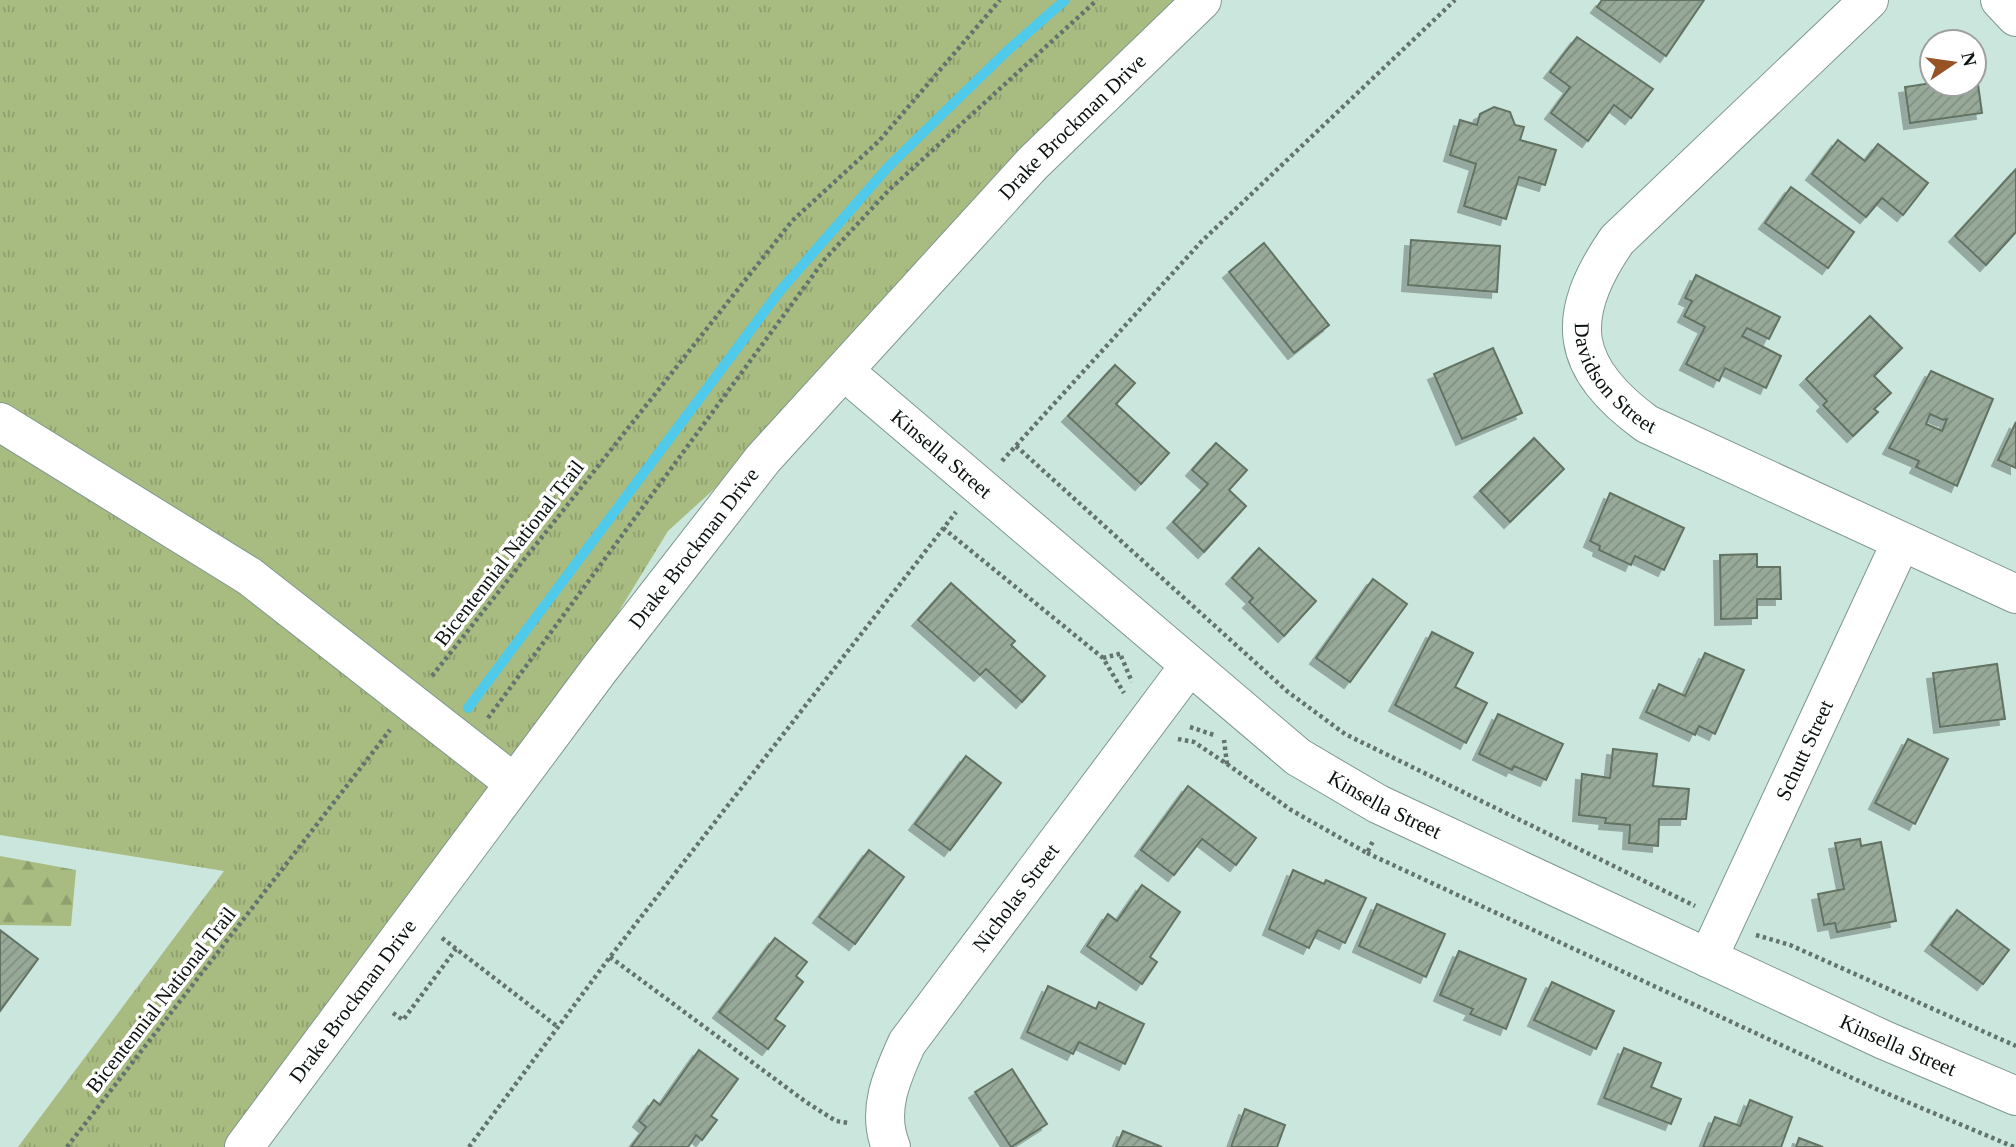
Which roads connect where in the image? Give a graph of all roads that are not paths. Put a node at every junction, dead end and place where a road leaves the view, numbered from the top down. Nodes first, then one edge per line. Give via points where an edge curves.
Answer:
1 (1202, 0) edge
2 (1869, 0) edge
3 (2000, 0) edge
4 (2016, 17) edge
5 (844, 371) junction
6 (0, 422) edge
7 (1901, 542) junction
8 (2016, 594) edge
9 (1189, 666) junction
10 (514, 783) junction
11 (1708, 958) junction
12 (2016, 1096) edge
13 (889, 1133) edge
14 (244, 1147) edge

1 - 5 street, Drake Brockman Drive via 1033,163
2 - 7 street, Davidson Street via 1617,240 1593,275 1582,313 1582,332 1591,368 1614,400 1647,424
3 - 4 street
5 - 9 street, Kinsella Street
5 - 10 street, Drake Brockman Drive via 764,459
6 - 10 street via 249,576
7 - 8 street, Davidson Street
7 - 11 street, Schutt Street
9 - 11 street, Kinsella Street via 1298,757 1390,810
9 - 13 street, Nicholas Street via 907,1043 889,1082
10 - 14 street, Drake Brockman Drive
11 - 12 street, Kinsella Street

